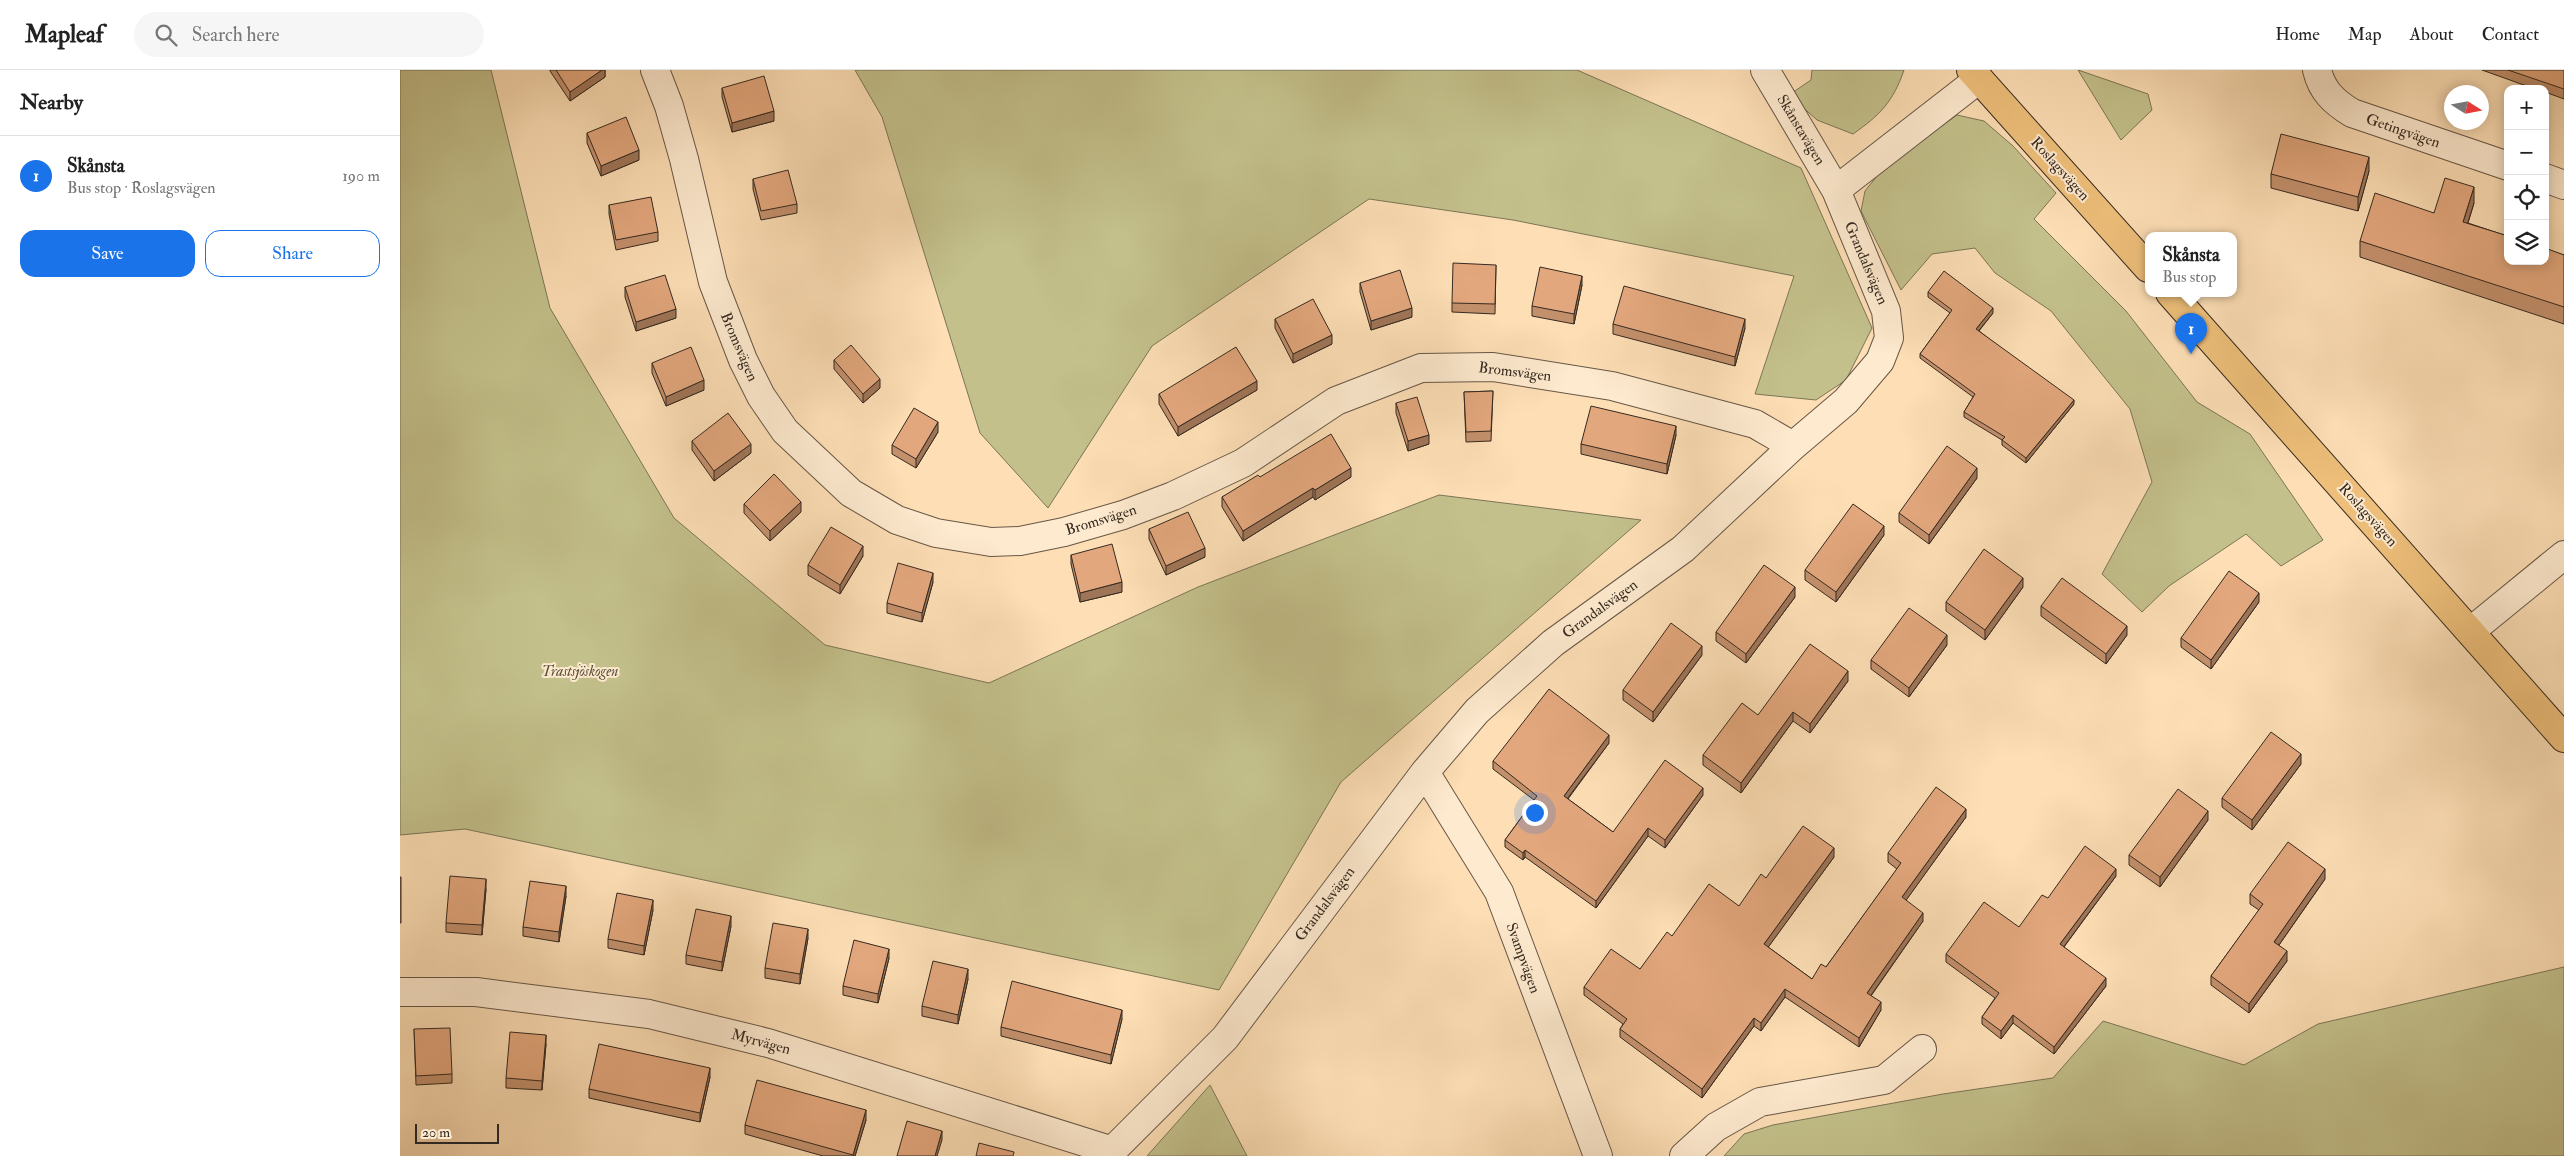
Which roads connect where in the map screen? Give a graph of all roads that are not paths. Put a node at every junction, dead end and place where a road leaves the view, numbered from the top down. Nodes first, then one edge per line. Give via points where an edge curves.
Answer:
1 (655, 70) edge
2 (1765, 70) edge
3 (2318, 70) edge
4 (1975, 75) edge
5 (2504, 165) edge
6 (2549, 179) edge
7 (2564, 185) edge
8 (1836, 190) junction
9 (2145, 265) edge
10 (2174, 297) edge
11 (1793, 446) junction
12 (2564, 555) edge
13 (2471, 631) junction
14 (2564, 738) edge
15 (1425, 772) junction
16 (400, 992) edge
17 (1922, 1049) dead end
18 (1109, 1153) edge
19 (1598, 1156) edge
20 (1684, 1156) edge

1 - 11 street, Bromsvägen via 684,159 713,282 742,360 761,396 784,432 851,493 897,520 963,539 991,542 1020,541 1123,515 1173,496 1242,463 1336,401 1421,368 1493,367 1612,386 1755,424
2 - 8 street, Skånstavägen
3 - 5 street, Getingvägen via 2325,90 2352,113
4 - 8 street
4 - 9 main road, Roslagsvägen
6 - 7 street
8 - 11 street, Grandalsvägen via 1886,311 1889,338 1880,361 1846,401
10 - 13 main road, Roslagsvägen
11 - 15 street, Grandalsvägen via 1683,549 1553,643 1477,711
12 - 13 street
13 - 14 main road, Roslagsvägen
15 - 18 street, Grandalsvägen via 1225,1038
15 - 19 street, Svampvägen via 1499,892
16 - 18 street, Myrvägen via 476,992 648,1014 768,1043
17 - 20 street via 1884,1080 1760,1102 1716,1126

